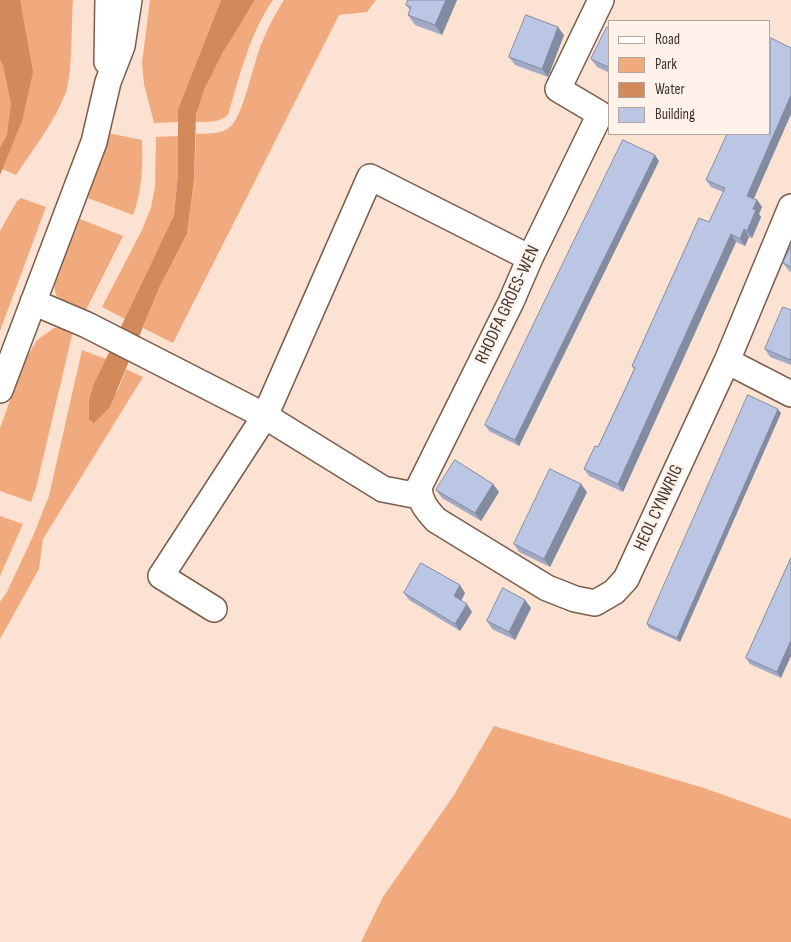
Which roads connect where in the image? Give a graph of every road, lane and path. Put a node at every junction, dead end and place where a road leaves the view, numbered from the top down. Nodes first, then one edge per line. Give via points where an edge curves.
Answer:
1 (108, 0) edge
2 (129, 0) edge
3 (601, 0) edge
4 (108, 82) junction
5 (605, 115) edge
6 (791, 207) edge
7 (530, 258) junction
8 (33, 302) junction
9 (727, 361) junction
10 (0, 390) edge
11 (791, 394) edge
12 (265, 416) junction
13 (420, 496) junction
14 (214, 609) dead end

1 - 4 street
2 - 4 street via 122,46
3 - 5 street, RHODFA GROES-WEN via 558,89
4 - 8 street via 94,142
5 - 7 street, RHODFA GROES-WEN
6 - 9 street, HEOL CYNWRIG
7 - 12 street via 370,177
7 - 13 street, RHODFA GROES-WEN via 512,302 419,487
8 - 10 street
8 - 12 street via 86,325
9 - 11 street
9 - 13 street, HEOL CYNWRIG via 626,579 614,592 595,603 575,599 530,578 436,520 423,506
12 - 13 street via 383,489
12 - 14 street via 161,576

